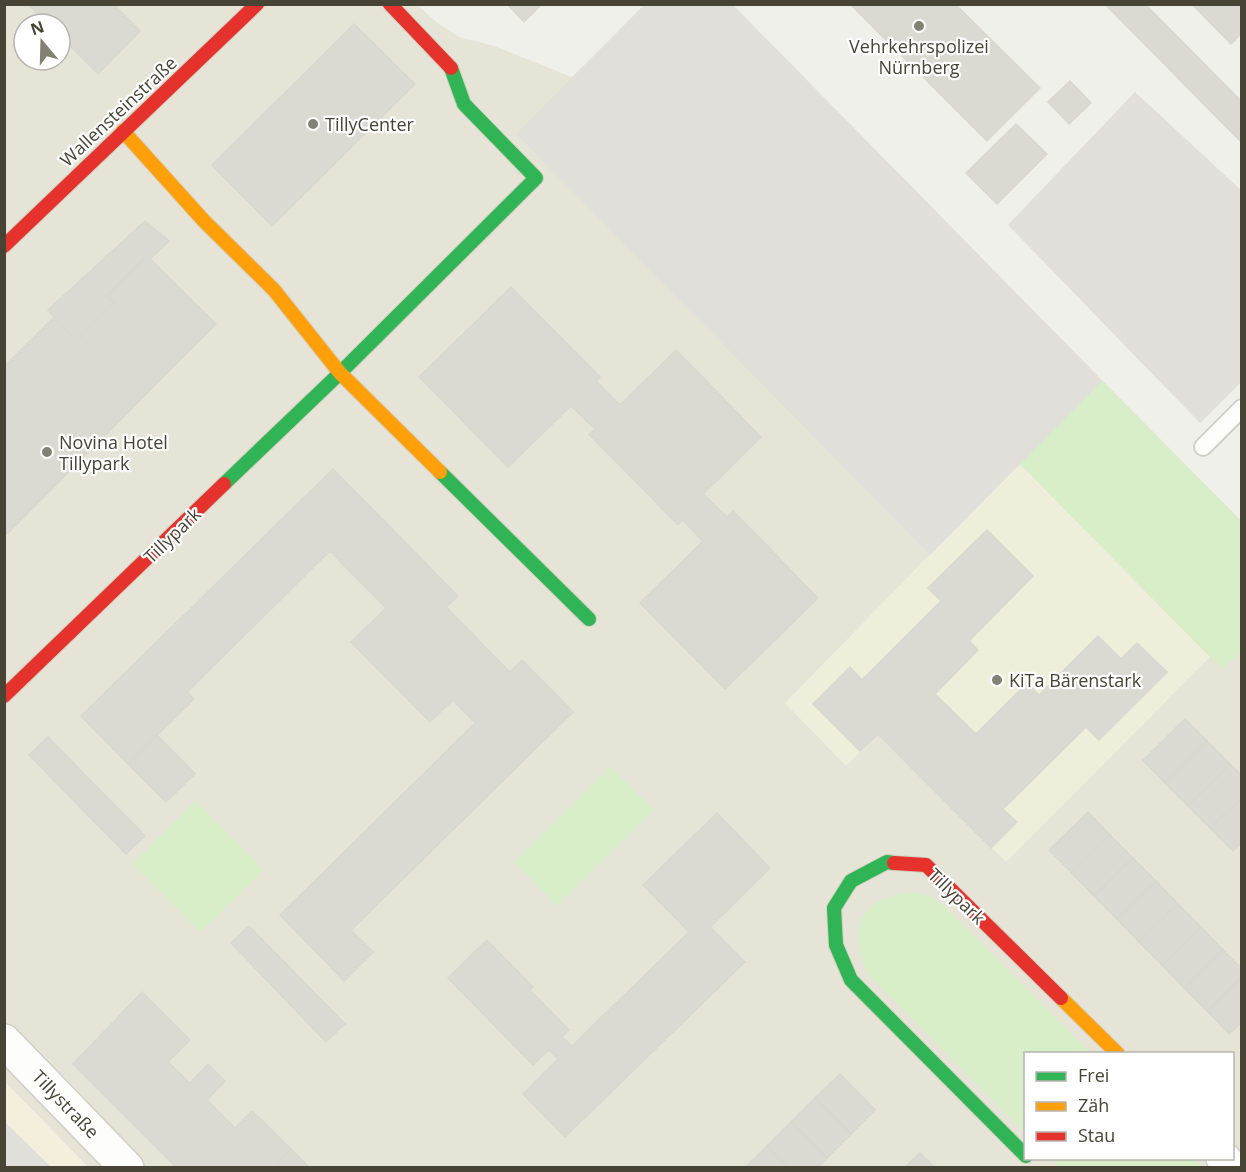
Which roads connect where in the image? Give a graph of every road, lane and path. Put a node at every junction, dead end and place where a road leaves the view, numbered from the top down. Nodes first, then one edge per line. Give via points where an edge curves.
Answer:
1 (257, 4) edge
2 (390, 4) edge
3 (123, 131) junction
4 (4, 246) edge
5 (340, 373) junction
6 (1242, 408) edge
7 (1203, 447) dead end
8 (589, 619) dead end
9 (4, 696) edge
10 (4, 1041) edge
11 (1117, 1052) edge
12 (1024, 1154) edge
13 (127, 1167) edge

1 - 3 street, Wallensteinstraße
2 - 5 street, Tillypark via 450,66 464,104 536,178
3 - 4 street, Wallensteinstraße
3 - 5 street via 274,290
5 - 8 street
5 - 9 street, Tillypark
6 - 7 lane
10 - 13 street, Tillystraße
11 - 12 street, Tillypark via 926,865 887,862 851,881 834,908 836,945 851,980

